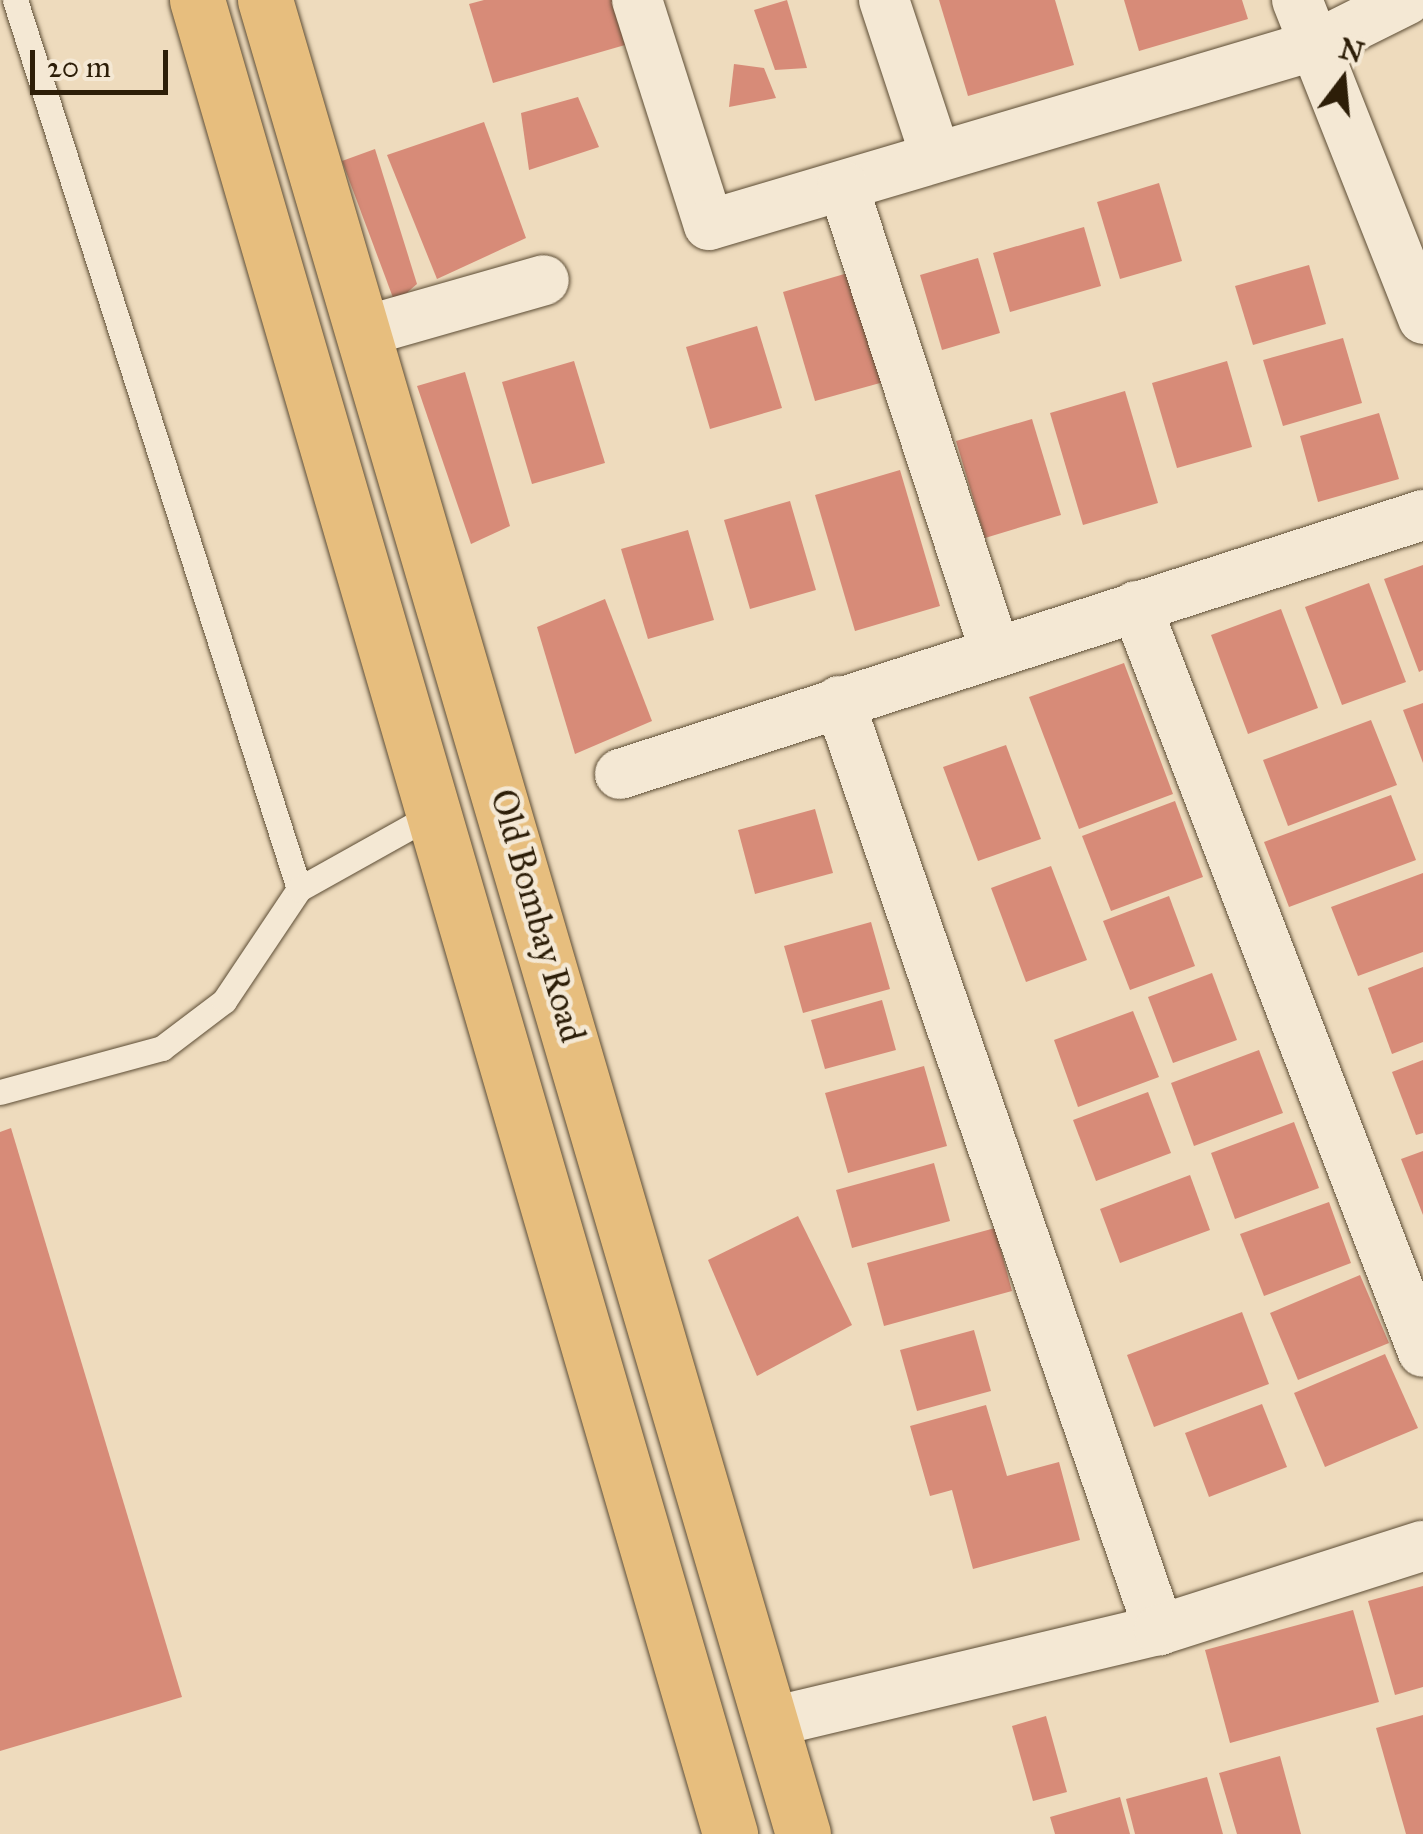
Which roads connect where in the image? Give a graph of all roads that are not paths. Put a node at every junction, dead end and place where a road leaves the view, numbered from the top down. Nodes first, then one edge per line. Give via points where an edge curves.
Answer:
1 (15, 0) edge
2 (197, 0) edge
3 (265, 0) edge
4 (637, 0) edge
5 (884, 0) edge
6 (1406, 0) edge
7 (1307, 22) edge
8 (936, 157) junction
9 (843, 186) junction
10 (544, 280) dead end
11 (1423, 319) edge
12 (362, 332) junction
13 (1423, 515) edge
14 (1136, 606) junction
15 (995, 652) junction
16 (839, 701) junction
17 (620, 774) dead end
18 (435, 813) junction
19 (299, 889) junction
20 (0, 1092) edge
21 (1423, 1352) edge
22 (1423, 1546) edge
23 (1159, 1630) junction
24 (772, 1722) junction
25 (730, 1834) edge
26 (803, 1834) edge

1 - 19 lane
2 - 18 main road, Old Bombay Road
3 - 12 main road, Old Bombay Road
4 - 9 street via 710,226
5 - 8 street
6 - 7 street
7 - 8 street
7 - 11 street
8 - 9 street
9 - 15 street
10 - 12 street
12 - 24 main road, Old Bombay Road
13 - 14 street
14 - 15 street
14 - 21 street
15 - 16 street
16 - 17 street
16 - 23 street
18 - 19 lane
18 - 25 main road, Old Bombay Road
19 - 20 lane via 224,1001 162,1048
22 - 23 street
23 - 24 street
24 - 26 main road, Old Bombay Road

